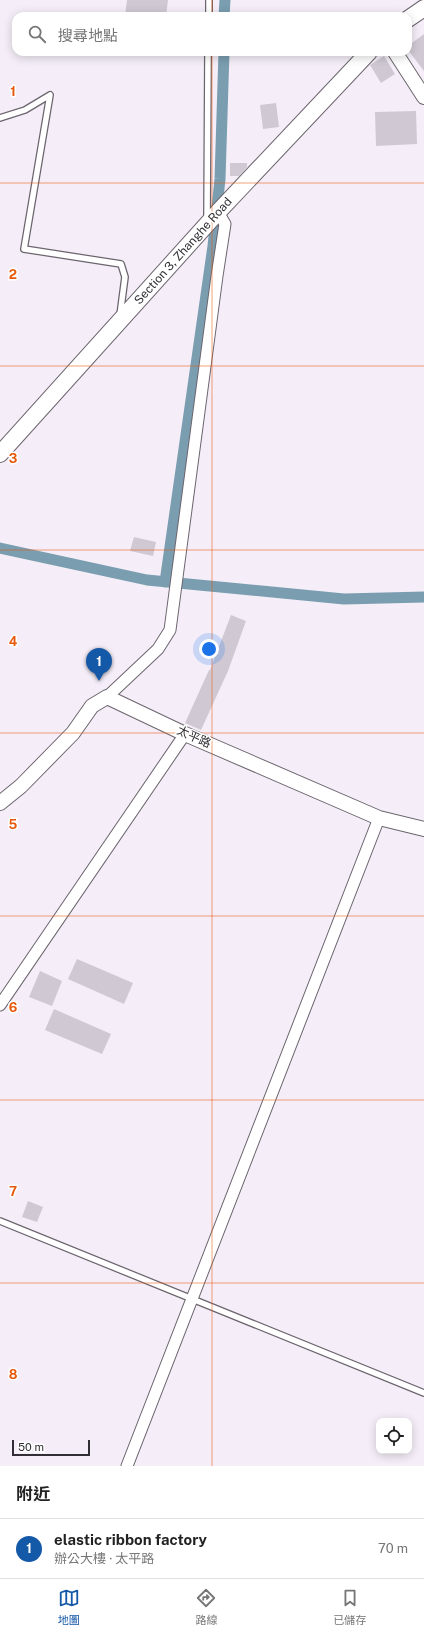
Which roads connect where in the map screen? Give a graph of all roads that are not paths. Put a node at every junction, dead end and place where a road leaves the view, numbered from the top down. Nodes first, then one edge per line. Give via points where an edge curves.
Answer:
1 (209, 0) edge
2 (424, 8) edge
3 (209, 12) edge
4 (412, 16) edge
5 (208, 56) edge
6 (365, 56) edge
7 (398, 56) edge
8 (424, 97) edge
9 (0, 118) edge
10 (218, 212) junction
11 (207, 225) junction
12 (120, 322) junction
13 (0, 454) edge
14 (107, 697) junction
15 (185, 734) junction
16 (0, 803) edge
17 (379, 818) junction
18 (424, 829) edge
19 (0, 1004) edge
20 (0, 1221) edge
21 (193, 1298) junction
22 (424, 1393) edge
23 (127, 1466) edge

1 - 3 lane
2 - 4 main road
5 - 11 lane
6 - 10 main road, Section 3, Zhanghe Road
7 - 8 street
9 - 12 lane via 25,110 50,95 24,249 121,264 125,277
10 - 11 main road, Section 3, Zhanghe Road
10 - 14 street via 225,224 170,630 158,649
11 - 12 main road, Section 3, Zhanghe Road
12 - 13 main road, Section 3, Zhanghe Road
14 - 15 street, 太平路
14 - 16 street via 92,706 73,733 21,786
15 - 17 street, 太平路
15 - 19 street
17 - 18 street, 太平路
17 - 21 street
20 - 21 lane
21 - 22 lane
21 - 23 street

